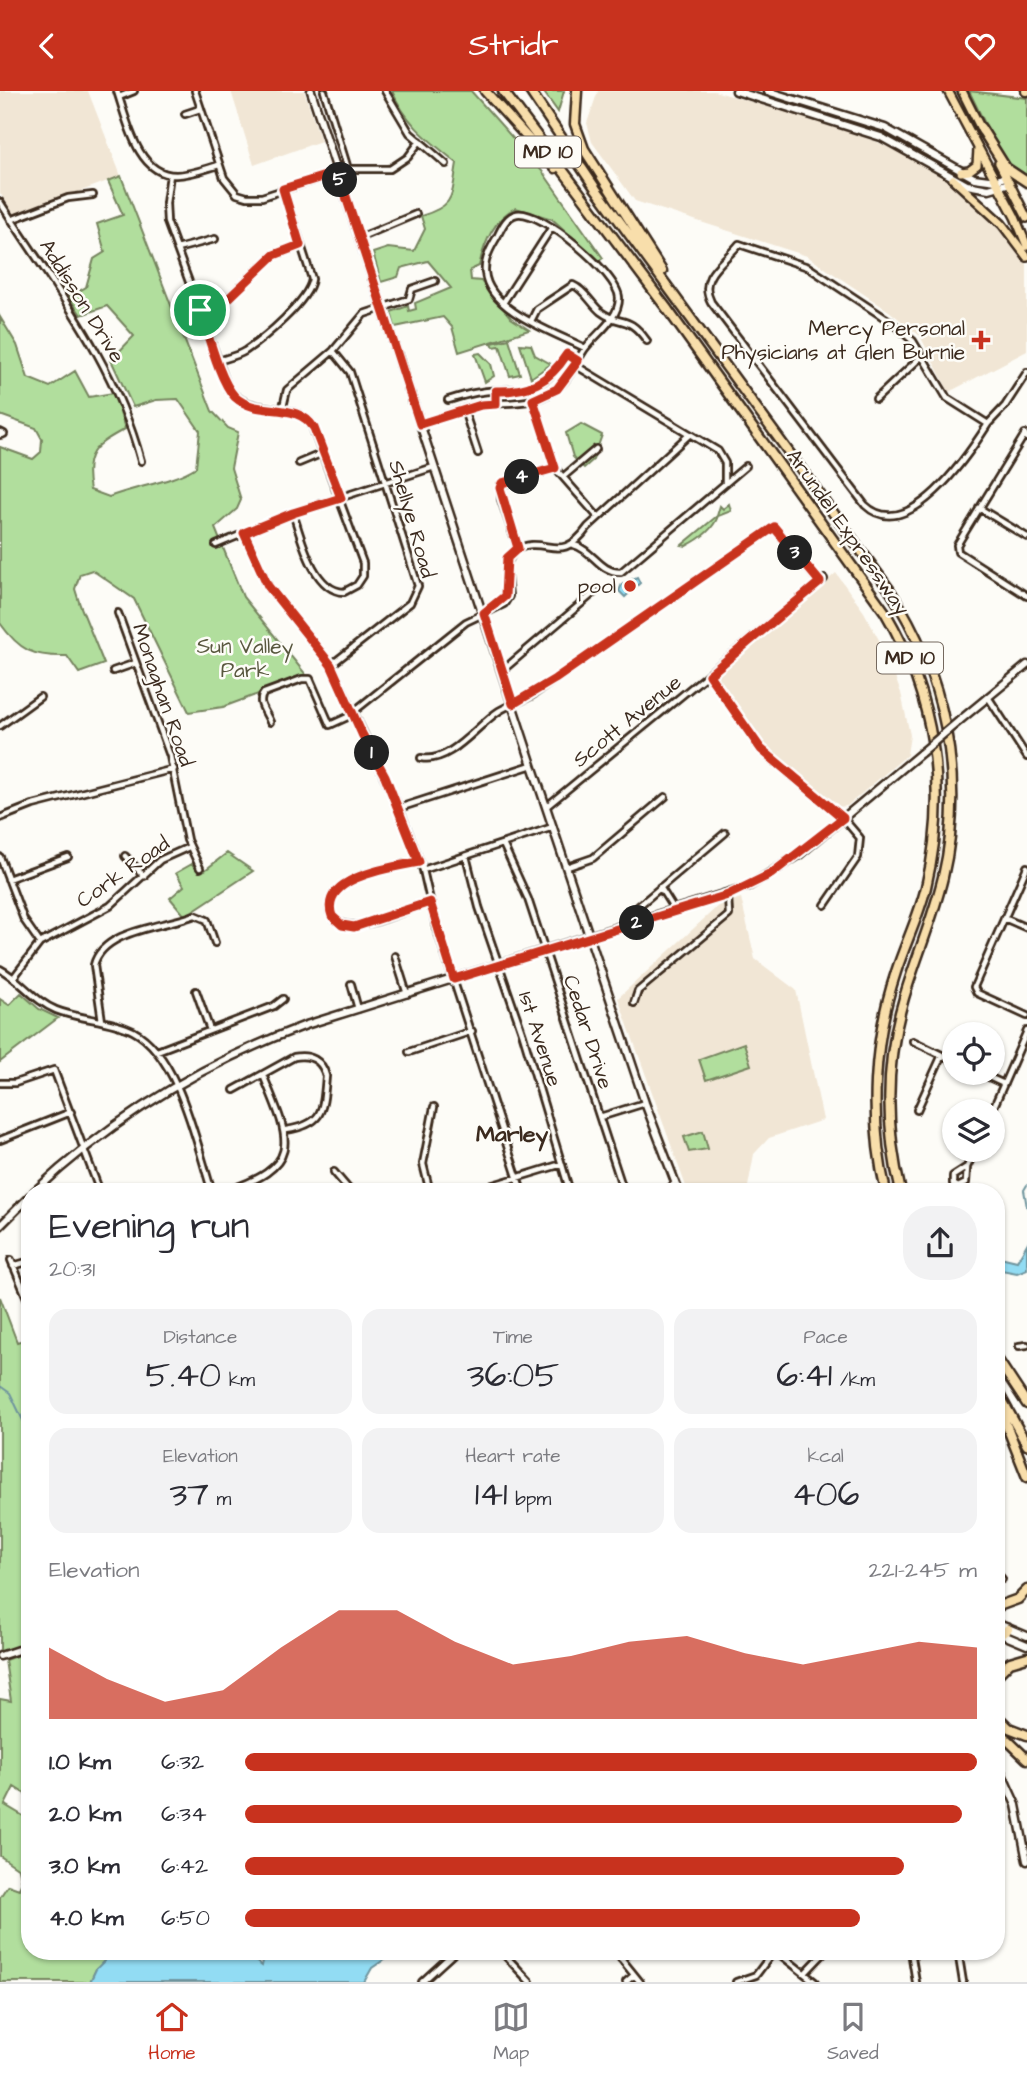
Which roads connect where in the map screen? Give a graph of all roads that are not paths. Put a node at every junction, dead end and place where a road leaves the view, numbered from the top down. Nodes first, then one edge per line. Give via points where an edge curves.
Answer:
1 (134, 91) edge
2 (195, 91) edge
3 (312, 91) edge
4 (324, 91) edge
5 (385, 91) edge
6 (485, 91) edge
7 (503, 91) edge
8 (530, 91) edge
9 (577, 91) edge
10 (736, 91) edge
11 (766, 91) edge
12 (948, 91) edge
13 (962, 91) edge
14 (118, 94) edge
15 (326, 99) junction
16 (315, 102) junction
17 (201, 109) junction
18 (185, 114) dead end
19 (981, 128) junction
20 (420, 141) junction
21 (977, 145) junction
22 (446, 164) dead end
23 (219, 165) junction
24 (348, 169) junction
25 (338, 172) junction
26 (961, 172) junction
27 (170, 175) junction
28 (1006, 176) junction
29 (953, 179) junction
30 (1027, 182) edge
31 (998, 184) junction
32 (1010, 184) junction
33 (283, 189) junction
34 (93, 195) dead end
35 (0, 202) edge
36 (594, 212) junction
37 (416, 214) dead end
38 (1015, 217) junction
39 (1027, 218) edge
40 (11, 220) junction
41 (552, 227) junction
42 (1027, 233) edge
43 (359, 238) junction
44 (215, 239) dead end
45 (300, 245) junction
46 (1027, 246) edge
47 (177, 249) junction
48 (1027, 257) edge
49 (435, 281) dead end
50 (503, 303) junction
51 (381, 306) junction
52 (200, 310) junction
53 (613, 318) junction
54 (531, 321) junction
55 (647, 341) dead end
56 (585, 348) junction
57 (333, 351) junction
58 (922, 356) junction
59 (218, 361) junction
60 (721, 361) junction
61 (576, 363) junction
62 (1027, 372) edge
63 (496, 391) junction
64 (876, 399) dead end
65 (448, 400) dead end
66 (533, 400) junction
67 (496, 404) junction
68 (464, 410) junction
69 (282, 411) junction
70 (988, 423) junction
71 (420, 424) junction
72 (690, 434) junction
73 (1026, 436) edge
74 (596, 449) dead end
75 (323, 453) junction
76 (478, 453) dead end
77 (141, 461) dead end
78 (299, 463) dead end
79 (746, 466) dead end
80 (434, 467) junction
81 (555, 468) junction
82 (563, 477) junction
83 (386, 483) junction
84 (725, 483) junction
85 (341, 498) junction
86 (979, 508) junction
87 (293, 513) junction
88 (598, 517) junction
89 (244, 533) junction
90 (1027, 537) edge
91 (216, 545) dead end
92 (573, 545) junction
93 (518, 548) junction
94 (596, 591) dead end
95 (1027, 596) edge
96 (118, 613) dead end
97 (484, 613) junction
98 (136, 663) junction
99 (331, 665) junction
100 (1027, 665) edge
101 (503, 670) junction
102 (113, 671) dead end
103 (709, 675) junction
104 (40, 697) dead end
105 (988, 697) junction
106 (513, 704) junction
107 (352, 714) junction
108 (270, 722) dead end
109 (0, 726) edge
110 (1026, 753) edge
111 (421, 758) dead end
112 (532, 765) junction
113 (174, 769) junction
114 (665, 797) dead end
115 (547, 806) junction
116 (399, 808) junction
117 (0, 818) edge
118 (843, 818) junction
119 (554, 827) junction
120 (725, 833) dead end
121 (503, 844) junction
122 (189, 847) junction
123 (125, 856) dead end
124 (466, 856) junction
125 (0, 857) edge
126 (68, 857) dead end
127 (419, 862) junction
128 (567, 867) junction
129 (1027, 867) edge
130 (200, 868) dead end
131 (423, 870) junction
132 (144, 876) junction
133 (8, 879) junction
134 (660, 887) junction
135 (728, 895) junction
136 (430, 902) junction
137 (825, 905) dead end
138 (676, 912) junction
139 (628, 915) dead end
140 (1004, 918) junction
141 (1027, 928) edge
142 (590, 937) junction
143 (40, 943) junction
144 (215, 943) dead end
145 (544, 951) junction
146 (395, 956) dead end
147 (499, 965) junction
148 (0, 969) edge
149 (14, 977) junction
150 (454, 979) junction
151 (351, 983) dead end
152 (196, 991) dead end
153 (407, 994) junction
154 (283, 999) dead end
155 (634, 1003) dead end
156 (358, 1009) junction
157 (1027, 1016) edge
158 (102, 1021) junction
159 (210, 1030) junction
160 (472, 1031) junction
161 (1027, 1031) edge
162 (913, 1041) dead end
163 (157, 1051) junction
164 (409, 1052) dead end
165 (942, 1055) joint
166 (263, 1075) junction
167 (1005, 1082) edge
168 (0, 1083) edge
169 (175, 1084) junction
170 (234, 1090) dead end
171 (645, 1103) junction
172 (434, 1107) dead end
173 (917, 1110) dead end
174 (71, 1112) junction
175 (599, 1117) junction
176 (286, 1129) junction
177 (0, 1140) edge
178 (82, 1149) junction
179 (969, 1162) edge
180 (562, 1164) junction
181 (967, 1167) dead end
182 (334, 1172) dead end
183 (518, 1178) junction
184 (44, 1183) edge
185 (96, 1183) edge
186 (209, 1183) edge
187 (250, 1183) edge
188 (343, 1183) edge
189 (428, 1183) edge
190 (501, 1183) edge
191 (519, 1183) edge
192 (567, 1183) edge
193 (621, 1183) edge
194 (675, 1183) edge
195 (885, 1183) edge
196 (900, 1183) edge
197 (21, 1205) edge
198 (0, 1226) edge
199 (21, 1262) edge
200 (21, 1284) edge
201 (1027, 1345) edge
202 (1019, 1346) dead end
203 (1005, 1371) edge
204 (1027, 1404) edge
205 (1005, 1405) edge
206 (1005, 1422) edge
207 (1027, 1445) edge
208 (1027, 1477) edge
209 (1027, 1590) edge
210 (1005, 1604) edge
211 (1005, 1634) edge
212 (1005, 1635) edge
213 (1027, 1636) edge
214 (1027, 1645) edge
215 (21, 1649) edge
216 (0, 1656) edge
217 (1027, 1657) edge
218 (1005, 1667) edge
219 (1005, 1724) edge
220 (1027, 1735) edge
221 (1005, 1738) edge
222 (1027, 1759) edge
223 (1005, 1781) edge
224 (1027, 1861) edge
225 (446, 1960) edge
226 (509, 1960) edge
227 (622, 1960) edge
228 (768, 1960) edge
229 (788, 1960) edge
230 (817, 1960) edge
231 (912, 1960) edge
232 (959, 1960) edge
233 (806, 1972) junction
234 (634, 1975) junction
235 (422, 1982) edge
236 (530, 1982) edge
237 (626, 1982) edge
238 (640, 1982) edge
239 (736, 1982) edge
240 (816, 1982) edge
241 (916, 1982) edge
242 (963, 1982) edge

1 - 14 street
2 - 17 street
3 - 16 main road
4 - 15 street
5 - 20 street via 399,118
6 - 36 highway
7 - 36 highway, Arundel Expressway / MD 10
8 - 60 highway, Arundel Expressway / MD 10
9 - 60 highway via 575,124 584,149
10 - 29 main road via 881,137
11 - 26 main road via 885,128
12 - 21 main road
13 - 19 main road
14 - 27 street via 144,158
15 - 16 street
15 - 24 street
16 - 25 main road
17 - 18 street
17 - 23 street
19 - 28 main road
19 - 30 highway via 1006,167
20 - 22 street
20 - 24 street via 408,157 390,169
21 - 26 main road via 977,165
21 - 31 main road
23 - 27 street
23 - 33 street via 237,194 255,198
24 - 25 street
25 - 33 street
25 - 43 main road
26 - 31 main road
27 - 47 street via 166,214
28 - 31 main road
28 - 32 main road
29 - 31 main road via 976,188
29 - 48 main road via 996,218
31 - 32 main road
31 - 38 main road
32 - 39 main road
33 - 45 street
34 - 40 street via 68,198
35 - 40 street, Addisson Drive
36 - 195 highway, Arundel Expressway / MD 10 via 885,612 905,646 922,692 931,724 937,810 926,889 893,980 881,1030 876,1112
37 - 43 street
38 - 42 main road
38 - 46 main road
40 - 77 street, Addisson Drive via 108,370
41 - 50 street
41 - 50 street via 534,217 516,214 507,219 485,262 485,272
41 - 53 street via 582,250 616,288 619,298
43 - 51 main road
44 - 47 street
45 - 52 street via 274,255 228,299
45 - 59 street via 312,279 307,293 248,349
47 - 52 street
49 - 51 street via 412,289 409,299
50 - 54 street via 512,313
51 - 57 street via 364,314
51 - 71 main road
52 - 59 street
53 - 54 street via 573,285 537,309
53 - 55 street via 634,325
53 - 56 street
54 - 56 street
56 - 61 street
57 - 69 street via 287,390
57 - 83 street, Shellye Road via 349,372
58 - 64 street
58 - 70 street via 947,398
58 - 70 street via 891,321 797,262 739,244 706,282 711,302 873,511 899,514 930,496 963,462
59 - 69 street via 239,400
60 - 196 highway, Arundel Expressway / MD 10 via 896,600 925,656 945,720 953,796 947,856 901,1009 890,1068 890,1126
61 - 63 street via 567,354 543,382 516,391
61 - 66 street via 557,389
61 - 72 street
62 - 70 street
63 - 65 street
63 - 67 street
66 - 67 street
66 - 81 street
67 - 68 street
68 - 71 street
68 - 76 street
69 - 75 street via 308,420
71 - 80 main road
72 - 84 street via 723,457
72 - 88 street
73 - 86 street
74 - 82 street
75 - 78 street
75 - 85 street
79 - 84 street
80 - 83 street
80 - 97 main road
81 - 82 street
81 - 93 street via 501,485 501,499
82 - 88 street
83 - 85 street
83 - 99 street, Shellye Road via 416,575 416,596
84 - 92 street via 621,572 609,571
85 - 87 street
85 - 87 street via 364,569 362,579 348,590 332,589 310,563
86 - 90 street
86 - 95 street via 957,545 958,552
87 - 89 street
88 - 92 street
89 - 91 street
89 - 99 street via 268,586
92 - 93 street
93 - 97 street via 506,565 508,590 503,600
94 - 101 street
96 - 98 street, Monaghan Road
97 - 101 main road
97 - 107 street
98 - 102 street
98 - 113 street, Monaghan Road
99 - 107 street
100 - 105 main road
101 - 106 main road
103 - 106 street, Scott Avenue via 822,581 774,527
103 - 115 street, Scott Avenue
103 - 118 street via 761,749
104 - 109 street
105 - 110 street
105 - 118 main road, bridge
106 - 111 street via 443,755
106 - 112 main road
107 - 108 street via 330,725 310,679 302,679 264,692 260,702
107 - 116 street
112 - 115 main road
112 - 116 street
113 - 117 street via 33,805
113 - 122 street, Monaghan Road
114 - 128 street via 593,859
115 - 119 main road
116 - 127 street
118 - 135 main road via 771,874
118 - 137 street via 860,838 861,848
119 - 121 street
119 - 128 main road
120 - 134 street
121 - 124 street
121 - 145 street, Cedar Drive via 528,899
122 - 130 street, Monaghan Road
122 - 132 street, Cork Road via 165,857
123 - 132 street
124 - 131 street
124 - 147 street, 1st Avenue
125 - 133 street
126 - 133 street
127 - 131 street
127 - 136 street via 381,869 338,887 330,912 334,920 349,927
128 - 142 main road
129 - 140 street
131 - 136 street
132 - 143 street, Cork Road via 110,906
133 - 143 street via 27,927
134 - 138 street
134 - 139 street
135 - 138 main road
135 - 155 street via 729,915 638,991
136 - 150 street
138 - 142 main road
140 - 141 street
140 - 157 street via 974,987 977,993
142 - 145 main road
142 - 171 main road
143 - 149 street, Cork Road
144 - 158 street via 207,920 195,915 125,935 106,946 94,965
145 - 147 main road
145 - 175 street, Cedar Drive
146 - 153 street
147 - 150 main road
147 - 180 street, 1st Avenue
148 - 149 street
149 - 158 street via 47,1005
150 - 153 main road
150 - 160 street
151 - 156 street
152 - 159 street
153 - 156 main road
154 - 159 street
156 - 169 main road via 255,1044
158 - 163 street via 136,1033
159 - 163 street
160 - 164 street
160 - 183 street
161 - 167 street
162 - 165 street
163 - 169 street
165 - 173 street
166 - 170 street
166 - 176 street
166 - 176 street via 303,1055 324,1068 326,1087 319,1116 314,1123
168 - 174 street via 15,1083 54,1070
169 - 178 main road
169 - 186 street
171 - 175 street
171 - 194 main road
172 - 189 street via 423,1164
174 - 177 street
174 - 178 street
175 - 193 street, Cedar Drive
176 - 187 street via 284,1148 274,1168
178 - 184 main road
178 - 185 street
179 - 181 street
180 - 183 street
180 - 192 street, 1st Avenue
182 - 188 street
183 - 190 street
183 - 191 street
197 - 198 main road
199 - 200 street via 12,1263
201 - 202 street
203 - 204 highway
205 - 207 highway
206 - 208 highway
209 - 210 highway
211 - 213 main road
212 - 214 main road
215 - 216 main road
217 - 218 highway
219 - 220 highway
221 - 222 highway
223 - 224 main road via 1016,1805
225 - 235 street
226 - 236 street
227 - 234 street
228 - 239 street via 756,1975
229 - 233 street
230 - 233 street
231 - 241 street
232 - 242 street
233 - 240 street
234 - 237 street
234 - 238 street

